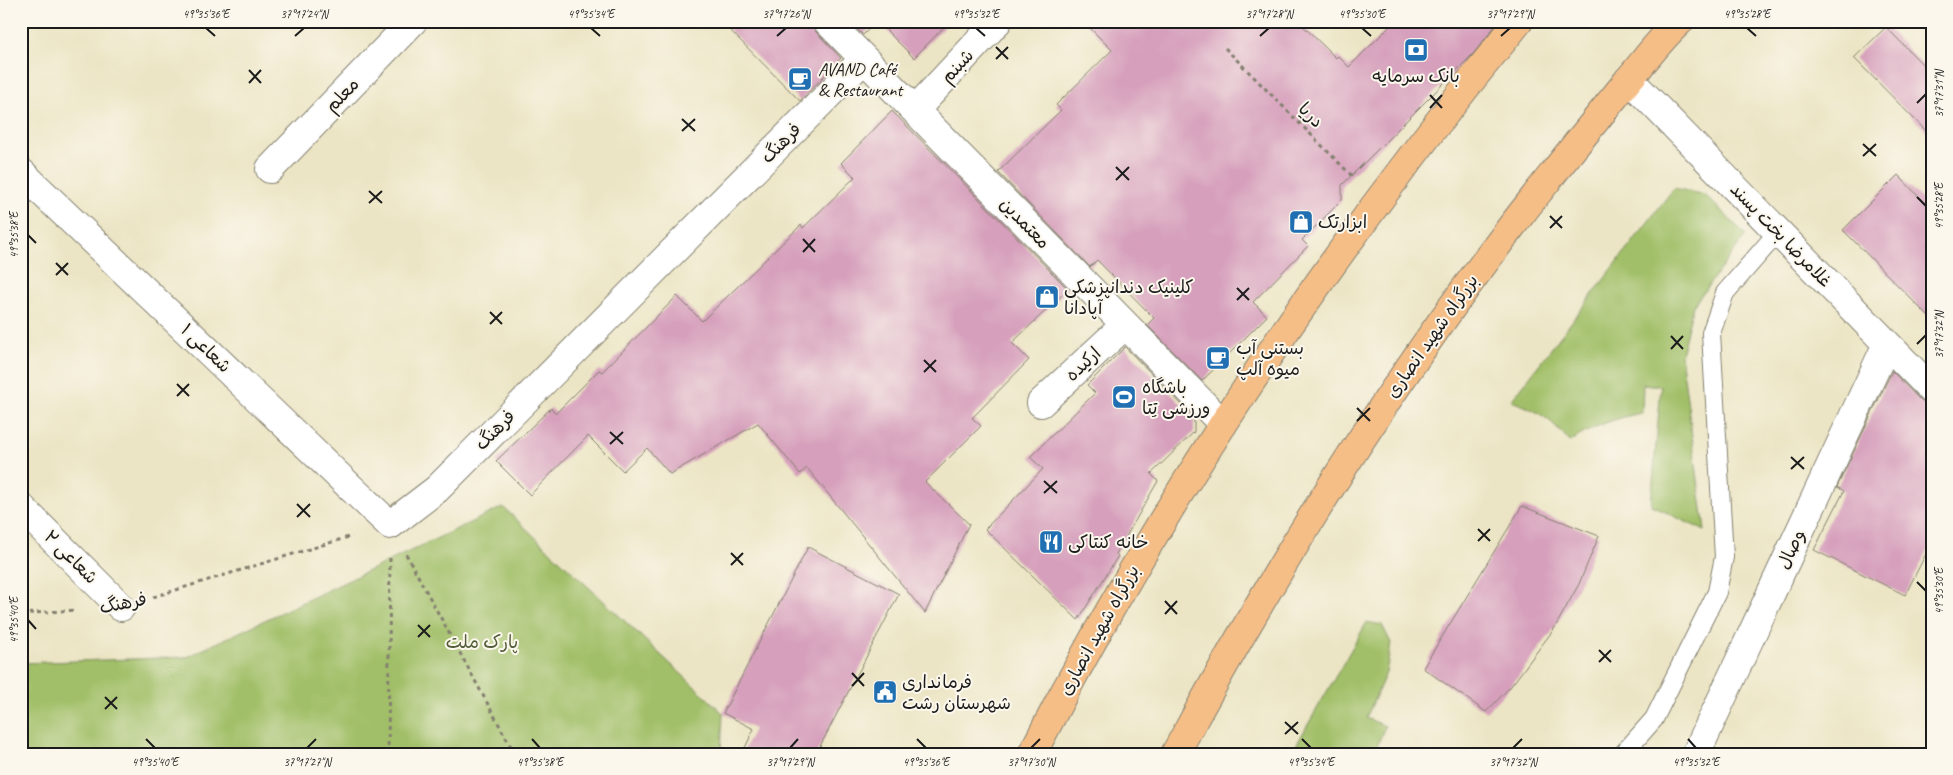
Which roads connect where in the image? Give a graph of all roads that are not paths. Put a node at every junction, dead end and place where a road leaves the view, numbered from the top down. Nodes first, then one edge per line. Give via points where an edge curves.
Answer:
1 (413, 21) edge
2 (827, 21) edge
3 (998, 21) edge
4 (1519, 21) edge
5 (1680, 21) edge
6 (864, 59) junction
7 (1629, 79) junction
8 (915, 110) junction
9 (270, 169) dead end
10 (21, 172) edge
11 (1778, 232) junction
12 (1125, 325) junction
13 (1887, 344) junction
14 (1932, 390) edge
15 (1041, 403) dead end
16 (1223, 424) junction
17 (21, 507) edge
18 (390, 524) joint
19 (122, 607) road end
20 (1032, 754) edge
21 (1175, 754) edge
22 (1623, 754) edge
23 (1696, 754) edge

1 - 9 street, معلم
2 - 6 street, معتمدین
3 - 8 street, شبنم
4 - 16 main road, بزرگراه شهید انصاری via 1377,201 1301,306
5 - 7 main road, بزرگراه شهید انصاری
6 - 8 street, معتمدین
6 - 18 street, فرهنگ via 437,489
7 - 11 street, غلامرضا بخت پسند
7 - 21 main road, بزرگراه شهید انصاری via 1475,274 1370,426 1262,598
8 - 12 street, معتمدین
10 - 18 street, شعاعی ۱
11 - 13 street, غلامرضا بخت پسند
11 - 22 lane via 1725,293 1711,333 1724,557 1718,592 1654,719
12 - 15 street, ارکیده
12 - 16 street, معتمدین
13 - 14 street, غلامرضا بخت پسند
13 - 23 street, وصال
16 - 20 main road, بزرگراه شهید انصاری via 1144,550
17 - 19 street, شعاعی ۲

